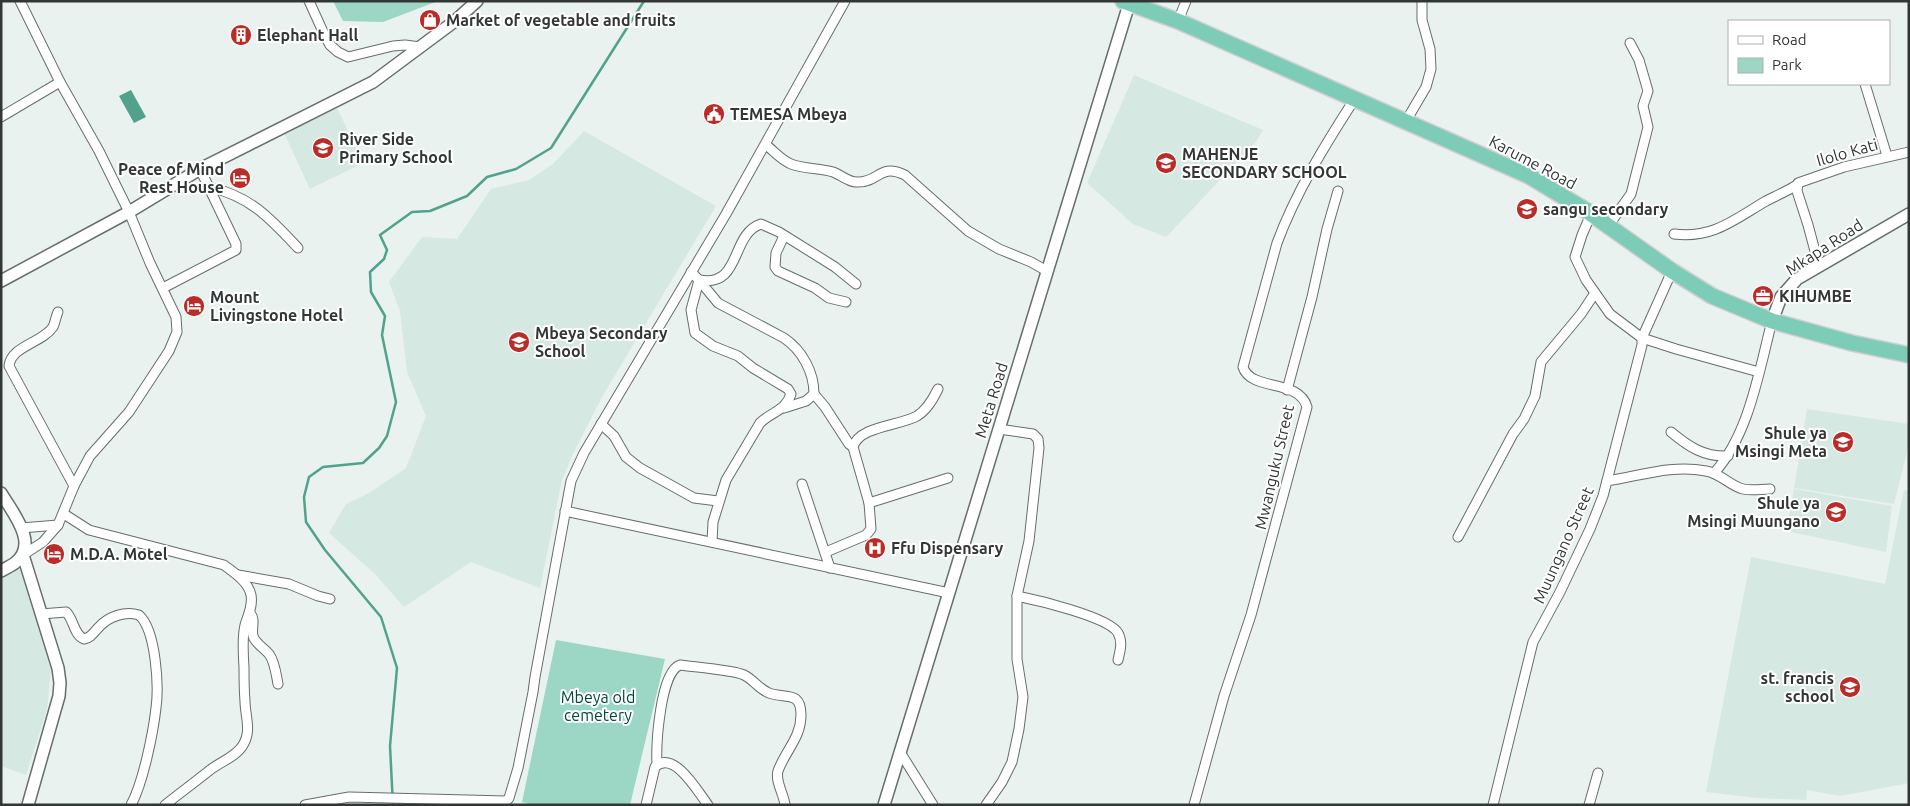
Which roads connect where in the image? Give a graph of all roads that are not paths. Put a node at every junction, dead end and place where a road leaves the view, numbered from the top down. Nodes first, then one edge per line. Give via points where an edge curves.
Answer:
1 (20, 1) edge
2 (309, 1) edge
3 (477, 1) edge
4 (845, 1) edge
5 (1186, 1) edge
6 (1422, 1) edge
7 (1126, 2) edge
8 (1178, 21) junction
9 (1630, 43) dead end
10 (420, 47) junction
11 (60, 82) junction
12 (1865, 85) edge
13 (1354, 100) junction
14 (1, 117) edge
15 (1406, 122) junction
16 (766, 145) junction
17 (1909, 152) edge
18 (1887, 156) junction
19 (200, 169) junction
20 (1797, 186) junction
21 (209, 187) junction
22 (1338, 191) dead end
23 (129, 212) junction
24 (1591, 214) junction
25 (1909, 214) edge
26 (1608, 226) junction
27 (1674, 234) dead end
28 (784, 236) junction
29 (298, 248) dead end
30 (1819, 266) junction
31 (1047, 271) junction
32 (1672, 271) junction
33 (692, 272) junction
34 (699, 280) junction
35 (1, 281) edge
36 (856, 284) dead end
37 (163, 288) junction
38 (1595, 293) junction
39 (846, 302) dead end
40 (58, 312) dead end
41 (1772, 322) junction
42 (1642, 338) junction
43 (1909, 354) edge
44 (1759, 372) junction
45 (938, 389) dead end
46 (1287, 390) junction
47 (814, 394) junction
48 (784, 408) junction
49 (601, 424) junction
50 (999, 429) junction
51 (1671, 432) dead end
52 (852, 447) junction
53 (1728, 456) junction
54 (1714, 473) junction
55 (948, 478) dead end
56 (1607, 481) junction
57 (802, 484) dead end
58 (74, 486) junction
59 (1770, 489) dead end
60 (1, 493) edge
61 (718, 501) junction
62 (869, 503) junction
63 (565, 511) junction
64 (64, 514) junction
65 (58, 525) junction
66 (21, 528) junction
67 (1458, 537) dead end
68 (712, 542) junction
69 (826, 552) junction
70 (23, 555) junction
71 (830, 568) junction
72 (1, 570) edge
73 (238, 575) junction
74 (949, 593) junction
75 (1017, 596) junction
76 (330, 599) dead end
77 (250, 613) junction
78 (41, 614) junction
79 (1118, 660) dead end
80 (278, 684) dead end
81 (900, 752) junction
82 (657, 764) junction
83 (1598, 773) dead end
84 (508, 803) edge
85 (310, 804) edge
86 (28, 805) edge
87 (131, 805) edge
88 (165, 805) edge
89 (646, 805) edge
90 (708, 805) edge
91 (785, 805) edge
92 (884, 805) edge
93 (933, 805) edge
94 (986, 805) edge
95 (1194, 805) edge
96 (1493, 805) edge
97 (1589, 805) edge

1 - 11 street
2 - 10 street via 330,45 348,57 393,46
3 - 10 street
4 - 16 street
5 - 8 street
6 - 15 street via 1422,20 1432,69 1426,87
7 - 8 highway, Karume Road
7 - 31 street, Meta Road
8 - 13 highway, Karume Road
9 - 26 street via 1640,60 1648,91 1643,106 1648,126 1631,194
10 - 19 street via 373,82
11 - 14 street
11 - 23 street
12 - 18 street
13 - 15 highway, Karume Road
13 - 46 street, Mwanguku Street via 1284,224 1243,367 1253,379
15 - 24 highway, Karume Road via 1529,176
16 - 31 street via 791,164 824,169 855,183 868,182 880,173 894,170 905,175 968,231
16 - 33 street
17 - 18 street, Ilolo Kati
18 - 20 street, Ilolo Kati via 1802,181
19 - 21 street
19 - 23 street
20 - 27 street, Ilolo Kati via 1726,226 1700,234
20 - 30 street
21 - 29 street via 249,202
21 - 37 street via 236,250
22 - 46 street
23 - 35 street
23 - 37 street
24 - 26 highway, Karume Road
24 - 38 street via 1575,257
25 - 30 street, Mkapa Road
26 - 32 highway, Karume Road
28 - 34 street via 758,225 748,234 729,270 721,278
28 - 36 street
28 - 39 street via 774,267 829,298
30 - 41 street, Mkapa Road via 1797,279 1781,297
31 - 50 street, Meta Road
32 - 41 highway, Karume Road via 1712,296
32 - 42 street, Muungano Street
33 - 34 street
33 - 49 street
34 - 47 street via 718,304 792,343 810,372
34 - 48 street via 691,310 695,333 788,389 791,394
37 - 58 street via 178,325 169,351 129,412 90,456
38 - 42 street via 1610,314
38 - 67 street via 1541,362 1535,396 1524,420 1513,434
40 - 58 street via 53,327 16,353 9,366
41 - 43 highway, Karume Road
41 - 44 street
42 - 44 street
42 - 56 street, Muungano Street
44 - 53 street via 1742,430
45 - 52 street via 932,401 918,415 864,433
46 - 95 street, Mwanguku Street via 1302,397 1307,407 1251,615 1224,696
47 - 48 street via 806,401
47 - 52 street
48 - 61 street via 760,424 726,480
49 - 61 street via 614,436 626,457 640,468 694,498
49 - 63 street via 572,481
50 - 74 street, Meta Road
50 - 75 street via 1033,434 1038,438 1029,541
51 - 53 street via 1700,452 1710,456
52 - 62 street
53 - 54 street
54 - 56 street via 1688,468 1667,469
54 - 59 street via 1744,490
55 - 62 street
56 - 96 street, Muungano Street via 1586,537 1534,642
57 - 69 street
58 - 64 street
60 - 66 street
61 - 68 street
62 - 69 street via 870,532
63 - 68 street
63 - 84 street via 520,759
64 - 65 street
64 - 73 street via 88,530 209,560
65 - 66 street
65 - 70 street
66 - 70 street via 26,540
68 - 71 street
69 - 71 street
70 - 72 street
70 - 78 street
71 - 74 street
73 - 76 street via 289,584
73 - 77 street via 251,594
74 - 81 street, Meta Road
75 - 79 street via 1042,601 1111,625 1121,642
75 - 94 street via 1017,659 1023,697 1019,729 1012,762
77 - 80 street via 253,635 274,664
77 - 88 street via 243,641 247,738 236,753
78 - 86 street via 60,683
78 - 87 street via 66,612 80,638 84,639 102,624 126,612 139,615 146,625 156,678 156,707 144,765
81 - 92 street, Meta Road
81 - 93 street
82 - 89 street
82 - 90 street via 673,763
82 - 91 street via 658,722 668,679 676,667 744,675 766,692 795,698 800,707 796,739 778,772
83 - 97 street
84 - 85 street via 379,796

